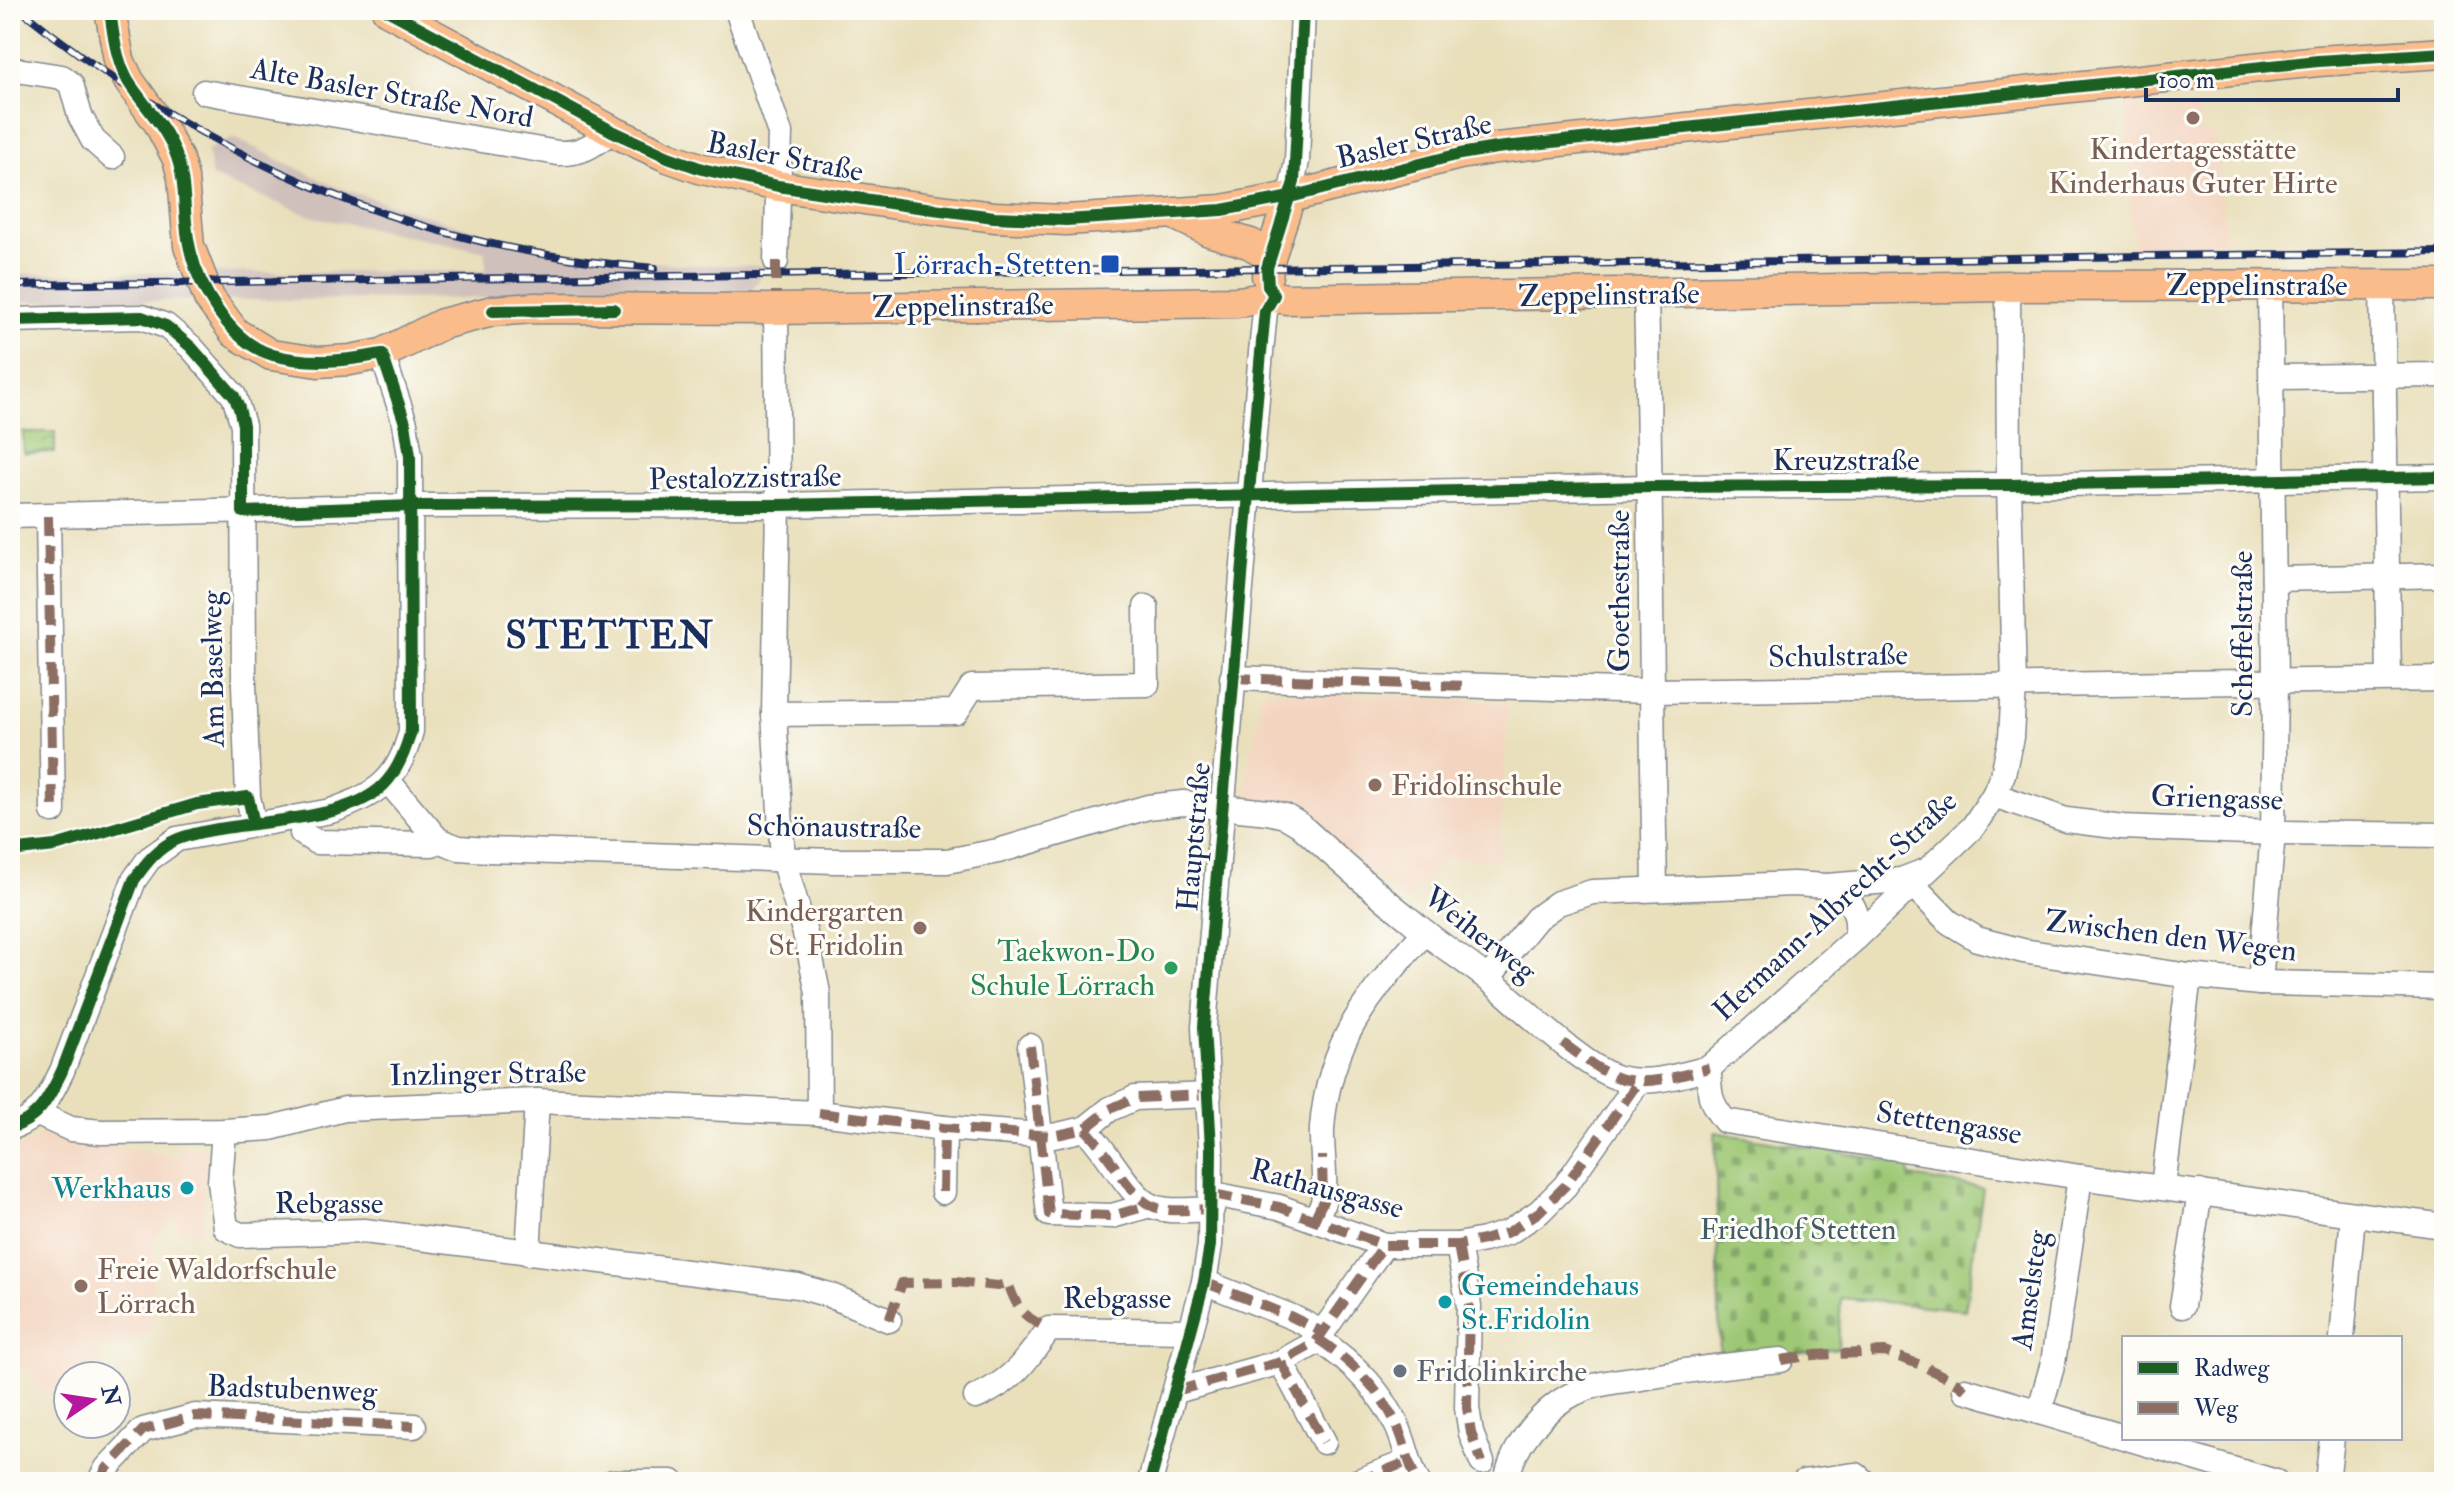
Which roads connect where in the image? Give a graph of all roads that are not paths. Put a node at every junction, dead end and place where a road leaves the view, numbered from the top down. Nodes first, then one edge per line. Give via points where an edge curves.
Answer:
1 (110, 10) edge
2 (387, 10) edge
3 (737, 10) edge
4 (1303, 10) edge
5 (2444, 34) edge
6 (2444, 53) edge
7 (2401, 54) junction
8 (10, 69) edge
9 (204, 92) dead end
10 (612, 131) junction
11 (112, 157) dead end
12 (778, 186) junction
13 (1290, 197) junction
14 (1174, 214) junction
15 (1270, 257) junction
16 (776, 261) dead end
17 (2270, 284) junction
18 (2382, 284) junction
19 (2444, 285) edge
20 (2008, 286) junction
21 (1646, 294) junction
22 (1274, 295) junction
23 (776, 309) junction
24 (10, 320) edge
25 (382, 354) junction
26 (2444, 375) edge
27 (2272, 377) junction
28 (2384, 377) junction
29 (2444, 477) edge
30 (2385, 478) junction
31 (2272, 479) junction
32 (2009, 485) junction
33 (1651, 487) junction
34 (1248, 496) junction
35 (778, 505) junction
36 (412, 506) junction
37 (243, 512) junction
38 (10, 516) edge
39 (48, 516) junction
40 (2444, 575) edge
41 (2386, 577) junction
42 (2274, 579) junction
43 (1146, 607) dead end
44 (1232, 678) junction
45 (2389, 679) junction
46 (2444, 679) edge
47 (2275, 683) junction
48 (2014, 686) junction
49 (1651, 691) junction
50 (774, 714) junction
51 (388, 781) junction
52 (1994, 795) junction
53 (1223, 806) junction
54 (53, 811) dead end
55 (254, 824) junction
56 (302, 833) dead end
57 (2273, 833) junction
58 (2444, 835) edge
59 (438, 840) junction
60 (783, 859) junction
61 (1920, 877) junction
62 (1827, 886) junction
63 (1655, 888) junction
64 (1425, 932) junction
65 (1856, 938) junction
66 (2189, 976) junction
67 (1488, 978) junction
68 (2260, 983) junction
69 (2444, 987) edge
70 (1030, 1046) dead end
71 (1709, 1078) junction
72 (1639, 1081) junction
73 (1209, 1095) junction
74 (537, 1101) junction
75 (819, 1113) junction
76 (38, 1114) junction
77 (10, 1128) edge
78 (944, 1128) junction
79 (1085, 1129) junction
80 (224, 1131) junction
81 (1039, 1136) junction
82 (2080, 1177) junction
83 (2163, 1187) junction
84 (943, 1192) dead end
85 (2200, 1192) junction
86 (1212, 1202) junction
87 (1150, 1205) junction
88 (2353, 1215) junction
89 (1315, 1218) junction
90 (2444, 1226) edge
91 (1384, 1245) junction
92 (1458, 1245) junction
93 (528, 1253) junction
94 (1204, 1282) junction
95 (2182, 1306) dead end
96 (889, 1320) dead end
97 (1191, 1331) junction
98 (1320, 1336) junction
99 (2342, 1336) edge
100 (1781, 1360) dead end
101 (1281, 1362) junction
102 (1965, 1390) dead end
103 (1176, 1391) junction
104 (976, 1397) dead end
105 (2039, 1412) junction
106 (414, 1426) dead end
107 (2122, 1437) edge
108 (2134, 1440) edge
109 (2332, 1440) edge
110 (1324, 1442) dead end
111 (1482, 1462) dead end
112 (1413, 1472) edge
113 (99, 1482) edge
114 (613, 1482) edge
115 (672, 1482) edge
116 (1150, 1482) edge
117 (1356, 1482) edge
118 (1506, 1482) edge
119 (1804, 1482) edge
120 (1864, 1482) edge
121 (2276, 1482) edge
122 (2327, 1482) edge

1 - 25 main road, Zeppelinstraße via 119,60 178,159 194,263 209,298 235,333 271,355 318,362
2 - 10 main road, Basler Straße
3 - 12 street via 780,133
4 - 13 street via 1297,161
5 - 7 main road, Basler Straße
6 - 7 main road, Basler Straße
7 - 13 main road, Basler Straße via 1496,148
8 - 11 street via 62,77 71,84 93,140
9 - 10 street, Alte Basler Straße Nord via 558,153 586,150
10 - 12 main road, Basler Straße via 702,169
12 - 14 main road, Basler Straße via 994,217 1077,220
12 - 16 street
13 - 14 main road, Basler Straße
13 - 15 main road, Hauptstraße
14 - 15 main road via 1251,244
15 - 22 main road, Hauptstraße via 1268,286
17 - 18 main road, Zeppelinstraße
17 - 20 main road, Zeppelinstraße
17 - 27 street, Scheffelstraße
18 - 19 main road, Zeppelinstraße
18 - 28 street
20 - 21 main road, Zeppelinstraße
20 - 32 street, Hermann-Albrecht-Straße
21 - 22 main road, Zeppelinstraße via 1286,299
21 - 33 street, Goethestraße
22 - 23 main road, Zeppelinstraße via 1237,302
22 - 34 street, Hauptstraße via 1265,311
23 - 25 main road, Zeppelinstraße via 493,311 442,324
23 - 35 street
24 - 37 street, Am Baselweg via 142,317 166,326 191,347 239,408
25 - 36 street via 405,423
26 - 28 street
27 - 28 street
27 - 31 street, Scheffelstraße
28 - 30 street
29 - 30 street, Kreuzstraße
30 - 31 street, Kreuzstraße
30 - 41 street
31 - 32 street, Kreuzstraße
31 - 42 street, Scheffelstraße
32 - 33 street, Kreuzstraße
32 - 48 street, Hermann-Albrecht-Straße
33 - 34 street, Kreuzstraße
33 - 49 street, Goethestraße
34 - 35 street, Pestalozzistraße
34 - 44 street, Hauptstraße
35 - 36 street, Pestalozzistraße
35 - 50 street
36 - 37 street, Pestalozzistraße
36 - 51 street via 411,731
37 - 39 street, Pestalozzistraße
37 - 55 street, Am Baselweg via 248,797
38 - 39 street, Pestalozzistraße
39 - 54 street
40 - 41 street
41 - 42 street
41 - 45 street
42 - 47 street, Scheffelstraße
43 - 50 street via 1147,684 972,687 956,712
44 - 49 street, Schulstraße
44 - 53 street, Hauptstraße
45 - 46 street, Schulstraße
45 - 47 street, Schulstraße
47 - 48 street, Schulstraße
47 - 57 street, Scheffelstraße
48 - 49 street, Schulstraße
48 - 52 street, Hermann-Albrecht-Straße via 2011,737
49 - 63 street, Goethestraße
50 - 60 street
51 - 55 street via 371,795 331,811
51 - 59 street
52 - 57 street, Griengasse via 2066,820
52 - 61 street, Hermann-Albrecht-Straße via 1973,827
53 - 60 street, Schönaustraße via 1148,807 947,861
53 - 64 street, Weiherweg via 1285,816 1300,825
53 - 73 street, Hauptstraße via 1204,1027
55 - 76 street via 177,839 149,859 134,880 62,1071
56 - 59 street, Schönaustraße via 316,842
57 - 58 street, Griengasse
57 - 68 street, Scheffelstraße
59 - 60 street, Schönaustraße via 488,850
60 - 75 street via 818,993
61 - 62 street
61 - 65 street, Hermann-Albrecht-Straße
61 - 66 street, Zwischen den Wegen via 1949,922 1977,939
62 - 63 street
62 - 65 street via 1843,892 1852,903 1859,922
63 - 67 street via 1592,892 1558,903 1537,918
64 - 67 street, Weiherweg
64 - 89 street via 1350,1025 1334,1060 1322,1132 1323,1201
65 - 71 street, Hermann-Albrecht-Straße
66 - 68 street, Zwischen den Wegen
66 - 83 street
67 - 72 street, Weiherweg via 1595,1065 1617,1078
68 - 69 street, Zwischen den Wegen
70 - 81 street
71 - 72 street, Weiherweg
71 - 82 street, Stettengasse via 1712,1106 1725,1121
72 - 92 street, Rathausgasse via 1565,1186 1539,1212 1509,1232
73 - 79 street, Inzlinger Straße via 1135,1098
73 - 86 street, Hauptstraße
74 - 75 street, Inzlinger Straße
74 - 80 street, Inzlinger Straße via 345,1109 271,1128
74 - 93 street
75 - 78 street, Inzlinger Straße
76 - 77 street
76 - 80 street, Inzlinger Straße via 71,1129 101,1132
78 - 81 street, Inzlinger Straße
78 - 84 street
79 - 81 street, Inzlinger Straße
79 - 87 street via 1137,1196
80 - 93 street, Rebgasse via 220,1182 226,1228 240,1235 364,1231
81 - 87 street via 1049,1214 1112,1216
82 - 83 street, Stettengasse
82 - 105 street, Amselsteg via 2053,1363
83 - 85 street, Stettengasse
85 - 88 street, Stettengasse
85 - 95 street
86 - 87 street via 1167,1209
86 - 89 street, Rathausgasse via 1249,1200
86 - 94 street, Hauptstraße
88 - 90 street, Stettengasse
88 - 99 street
89 - 91 street, Rathausgasse
91 - 92 street, Rathausgasse
91 - 98 street
92 - 111 street via 1469,1306 1467,1408
93 - 96 street, Rebgasse via 798,1286
94 - 97 street, Hauptstraße
94 - 98 street via 1292,1317
97 - 103 street, Hauptstraße
97 - 104 street, Rebgasse via 1049,1329 1012,1377
98 - 101 street
98 - 112 street via 1386,1405
100 - 118 street via 1601,1384 1576,1392 1555,1405 1527,1436
101 - 103 street
101 - 110 street
102 - 105 street
103 - 116 street, Hauptstraße
105 - 107 street
106 - 113 street, Badstubenweg via 195,1416 143,1430
108 - 121 street
109 - 122 street
112 - 117 street
114 - 115 street
119 - 120 street via 1856,1475

